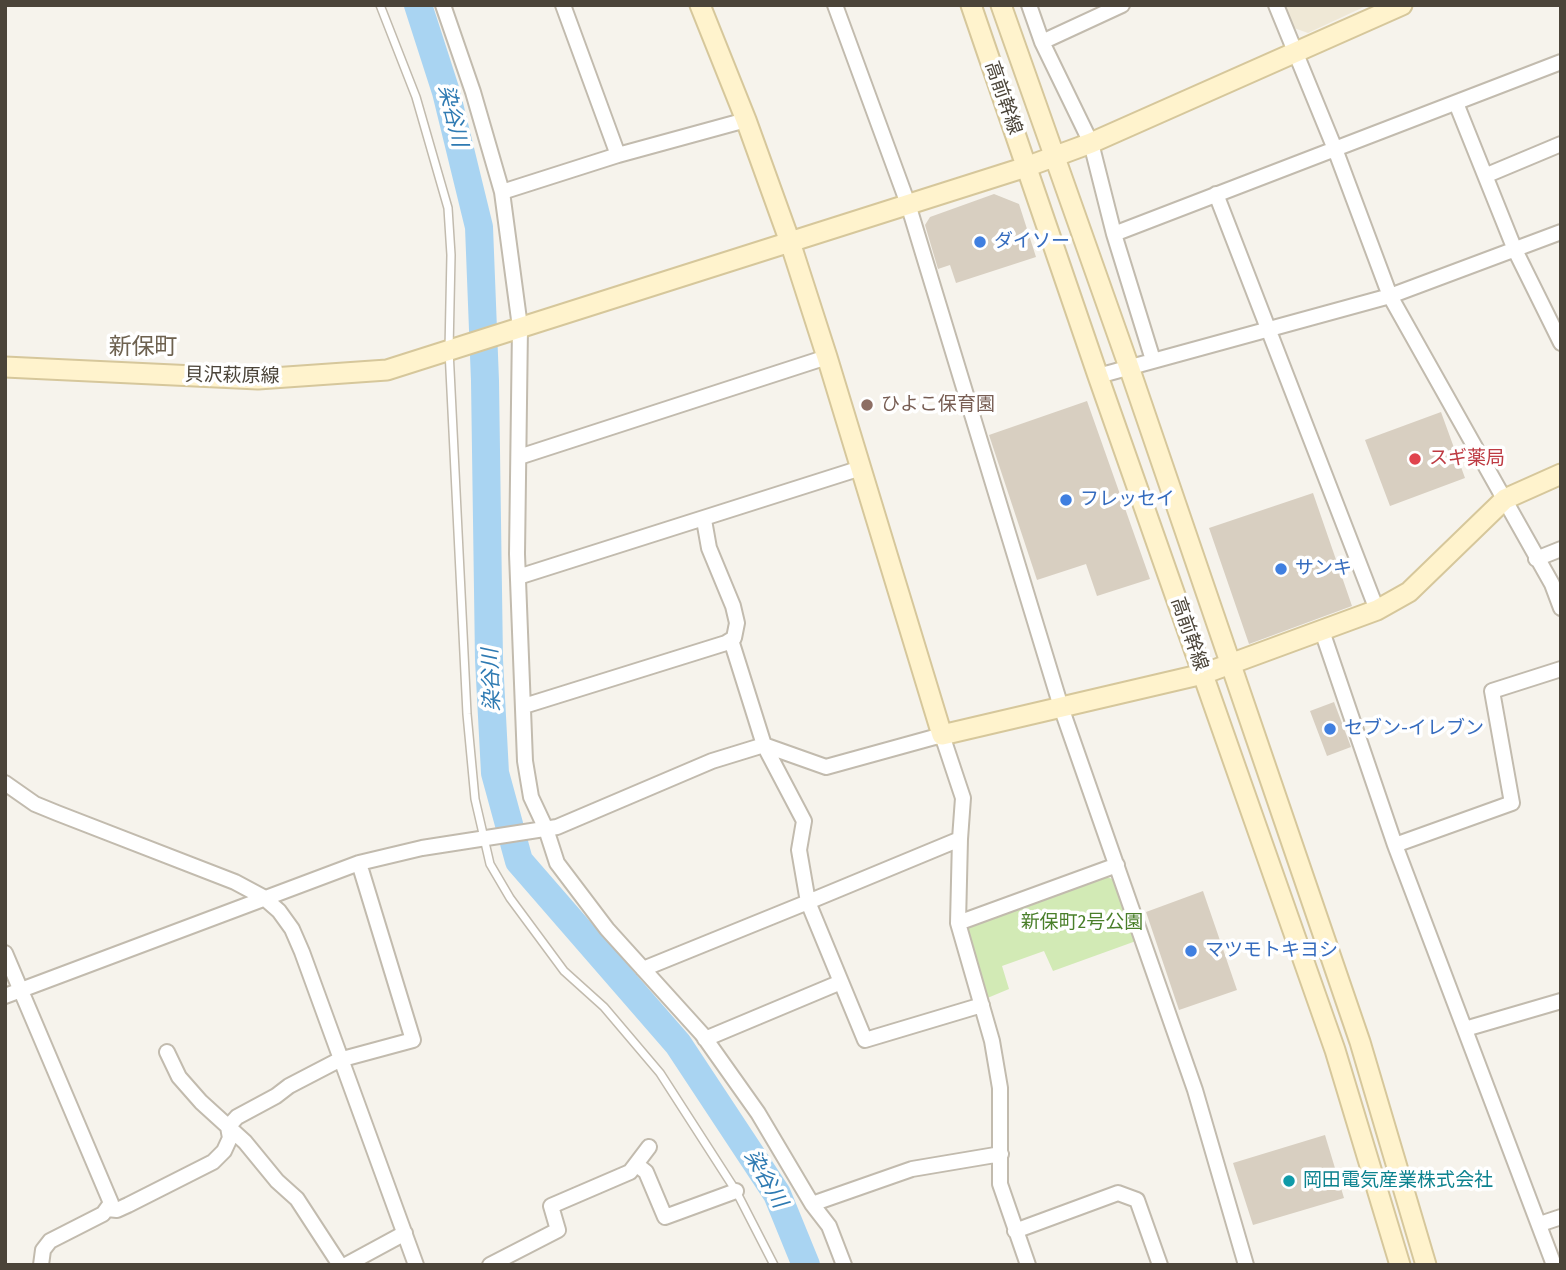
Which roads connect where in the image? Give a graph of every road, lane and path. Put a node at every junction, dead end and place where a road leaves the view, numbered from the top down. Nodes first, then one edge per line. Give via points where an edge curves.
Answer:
1 (380, 5) edge
2 (443, 5) edge
3 (564, 5) edge
4 (700, 5) edge
5 (835, 5) edge
6 (971, 5) edge
7 (1001, 5) edge
8 (1029, 5) edge
9 (1122, 5) edge
10 (1276, 5) edge
11 (1402, 5) edge
12 (1042, 42) junction
13 (1295, 53) junction
14 (1561, 62) edge
15 (1456, 103) junction
16 (746, 120) junction
17 (1091, 143) junction
18 (1561, 144) edge
19 (1335, 149) junction
20 (618, 155) junction
21 (1053, 157) junction
22 (1026, 167) junction
23 (1487, 174) junction
24 (502, 192) junction
25 (1216, 194) junction
26 (908, 204) junction
27 (1561, 232) edge
28 (1114, 234) junction
29 (790, 242) junction
30 (1515, 250) junction
31 (1390, 296) junction
32 (516, 328) junction
33 (1269, 330) junction
34 (1561, 342) edge
35 (452, 349) junction
36 (827, 357) junction
37 (1153, 360) junction
38 (5, 367) edge
39 (1129, 367) junction
40 (1098, 376) junction
41 (519, 457) junction
42 (861, 468) junction
43 (1561, 474) edge
44 (1505, 499) junction
45 (704, 520) junction
46 (1561, 549) edge
47 (1536, 559) junction
48 (518, 577) junction
49 (1561, 608) edge
50 (1377, 610) junction
51 (1322, 631) junction
52 (731, 640) junction
53 (1229, 664) junction
54 (1561, 669) edge
55 (1203, 674) junction
56 (524, 706) junction
57 (1061, 707) junction
58 (942, 735) junction
59 (764, 745) junction
60 (5, 783) edge
61 (546, 829) junction
62 (960, 839) junction
63 (484, 840) junction
64 (1395, 845) junction
65 (359, 863) junction
66 (1117, 865) junction
67 (263, 897) junction
68 (808, 902) junction
69 (958, 923) junction
70 (5, 953) edge
71 (643, 969) junction
72 (841, 982) junction
73 (20, 990) junction
74 (5, 996) edge
75 (1561, 1001) edge
76 (982, 1005) junction
77 (1465, 1028) junction
78 (705, 1039) junction
79 (167, 1052) dead end
80 (343, 1059) junction
81 (228, 1127) junction
82 (649, 1147) dead end
83 (1001, 1154) junction
84 (636, 1164) junction
85 (736, 1191) junction
86 (812, 1204) junction
87 (107, 1209) junction
88 (1561, 1217) edge
89 (1540, 1224) junction
90 (1015, 1231) junction
91 (405, 1233) junction
92 (1242, 1263) edge
93 (41, 1265) edge
94 (340, 1265) edge
95 (346, 1265) edge
96 (416, 1265) edge
97 (490, 1265) edge
98 (774, 1265) edge
99 (844, 1265) edge
100 (1028, 1265) edge
101 (1160, 1265) edge
102 (1400, 1265) edge
103 (1426, 1265) edge
104 (1554, 1265) edge

1 - 35 lane via 416,97 448,208
2 - 24 street
3 - 20 street
4 - 16 street
5 - 26 street
6 - 22 street, 高前幹線
7 - 21 street, 高前幹線
8 - 12 street
9 - 12 street
10 - 13 street
11 - 13 street, 貝沢萩原線
12 - 17 street
13 - 17 street, 貝沢萩原線
13 - 19 street
14 - 15 street
15 - 19 street
15 - 23 street
16 - 20 street
16 - 29 street
17 - 21 street, 貝沢萩原線
17 - 28 street
18 - 23 street
19 - 25 street
19 - 31 street
20 - 24 street
21 - 22 street, 貝沢萩原線
21 - 39 street, 高前幹線
22 - 26 street, 貝沢萩原線
22 - 40 street, 高前幹線
23 - 30 street
24 - 32 street
25 - 28 street
25 - 33 street
26 - 29 street, 貝沢萩原線
26 - 57 street
27 - 30 street
28 - 37 street
29 - 32 street, 貝沢萩原線
29 - 36 street
30 - 31 street
30 - 34 street
31 - 33 street
31 - 44 street
32 - 35 street, 貝沢萩原線
32 - 41 street
33 - 37 street
33 - 50 street
35 - 38 street, 貝沢萩原線 via 387,370 258,379
35 - 63 lane via 467,714
36 - 41 street
36 - 42 street
37 - 39 street
39 - 40 street
39 - 53 street, 高前幹線
40 - 55 street, 高前幹線
41 - 48 street
42 - 45 street
42 - 58 street
43 - 44 street
44 - 47 street
44 - 50 street via 1409,592
45 - 48 street
45 - 52 street via 709,548 737,623
46 - 47 street
47 - 49 street
48 - 56 street
50 - 51 street
51 - 53 street
51 - 64 street
52 - 56 street
52 - 59 street
53 - 55 street
53 - 103 street, 高前幹線 via 1360,1041
54 - 64 street via 1492,691 1512,803
55 - 57 street
55 - 102 street, 高前幹線 via 1335,1050
56 - 61 street via 531,797
57 - 58 street
57 - 66 street
58 - 59 street via 826,767
58 - 62 street via 963,798
59 - 61 street via 712,761
59 - 68 street via 804,821 799,850
60 - 67 street via 35,804 235,881
61 - 63 street
61 - 71 street via 556,863
62 - 68 street
62 - 69 street
63 - 65 street
63 - 85 lane via 490,864 529,925 564,971 604,1007 660,1073
64 - 77 street
65 - 67 street
65 - 80 street via 413,1040
66 - 69 street
66 - 92 street via 1195,1090
67 - 73 street
67 - 80 street via 292,929
68 - 71 street
68 - 72 street
69 - 76 street
70 - 73 street
71 - 78 street
72 - 76 street via 865,1040
72 - 78 street
73 - 74 street
73 - 87 street via 111,1203
75 - 77 street
76 - 83 street via 1000,1088
77 - 89 street
78 - 86 street via 758,1112
79 - 81 street via 179,1077
80 - 81 street via 289,1086
80 - 91 street
81 - 87 street via 230,1138 213,1162 117,1210
81 - 94 street via 298,1199
82 - 84 street
83 - 86 street via 912,1169
83 - 90 street via 1000,1184
84 - 85 street via 646,1172 666,1217
84 - 97 street via 630,1172 551,1206 558,1230
85 - 98 lane
86 - 99 street via 829,1226
87 - 93 street via 50,1241
88 - 89 street
89 - 104 street
90 - 100 street
90 - 101 street via 1118,1192 1137,1200
91 - 95 street
91 - 96 street

